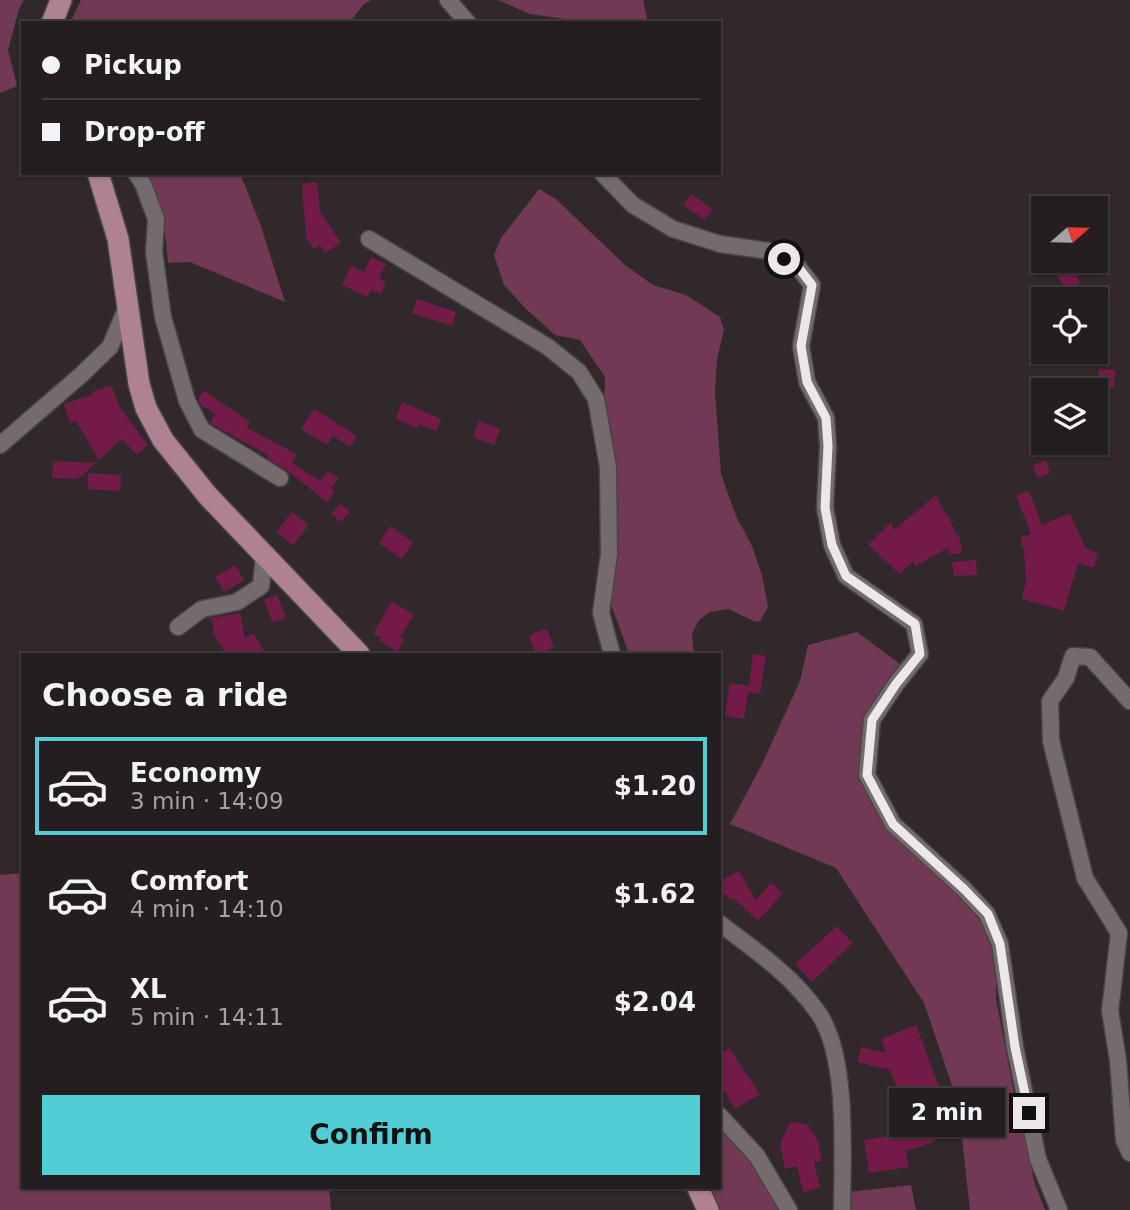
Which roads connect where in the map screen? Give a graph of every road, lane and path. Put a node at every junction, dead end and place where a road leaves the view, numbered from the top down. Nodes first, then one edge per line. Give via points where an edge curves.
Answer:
1 (61, 0) edge
2 (448, 0) edge
3 (53, 21) edge
4 (466, 21) edge
5 (99, 175) edge
6 (137, 175) edge
7 (604, 175) edge
8 (369, 239) dead end
9 (128, 304) junction
10 (0, 445) edge
11 (281, 478) dead end
12 (264, 556) junction
13 (178, 627) dead end
14 (358, 653) edge
15 (612, 653) edge
16 (1130, 701) edge
17 (721, 924) edge
18 (721, 1117) edge
19 (1130, 1153) edge
20 (698, 1189) edge
21 (708, 1210) edge
22 (789, 1210) edge
23 (842, 1210) edge
24 (1059, 1210) edge

1 - 3 main road
2 - 4 street
5 - 9 main road via 118,240
6 - 11 street via 156,219 154,252 163,317 187,401 202,430
7 - 24 street via 633,205 673,229 720,244 769,251 798,267 812,285 801,346 807,382 826,418 825,508 832,545 846,576 915,624 920,654 872,720 867,775 893,824 988,914 1000,944 1038,1159
8 - 15 street via 548,347 579,372 596,398 608,467 609,554 601,613
9 - 10 street via 110,348
9 - 12 main road via 139,384 163,440
12 - 13 street via 261,586 237,602 202,609
12 - 14 main road
16 - 19 street via 1090,657 1073,656 1066,678 1050,701 1051,741 1084,878 1118,933 1110,1011 1124,1140
17 - 23 street via 773,963 819,1014 831,1037 843,1138
18 - 22 street via 757,1156
20 - 21 main road

